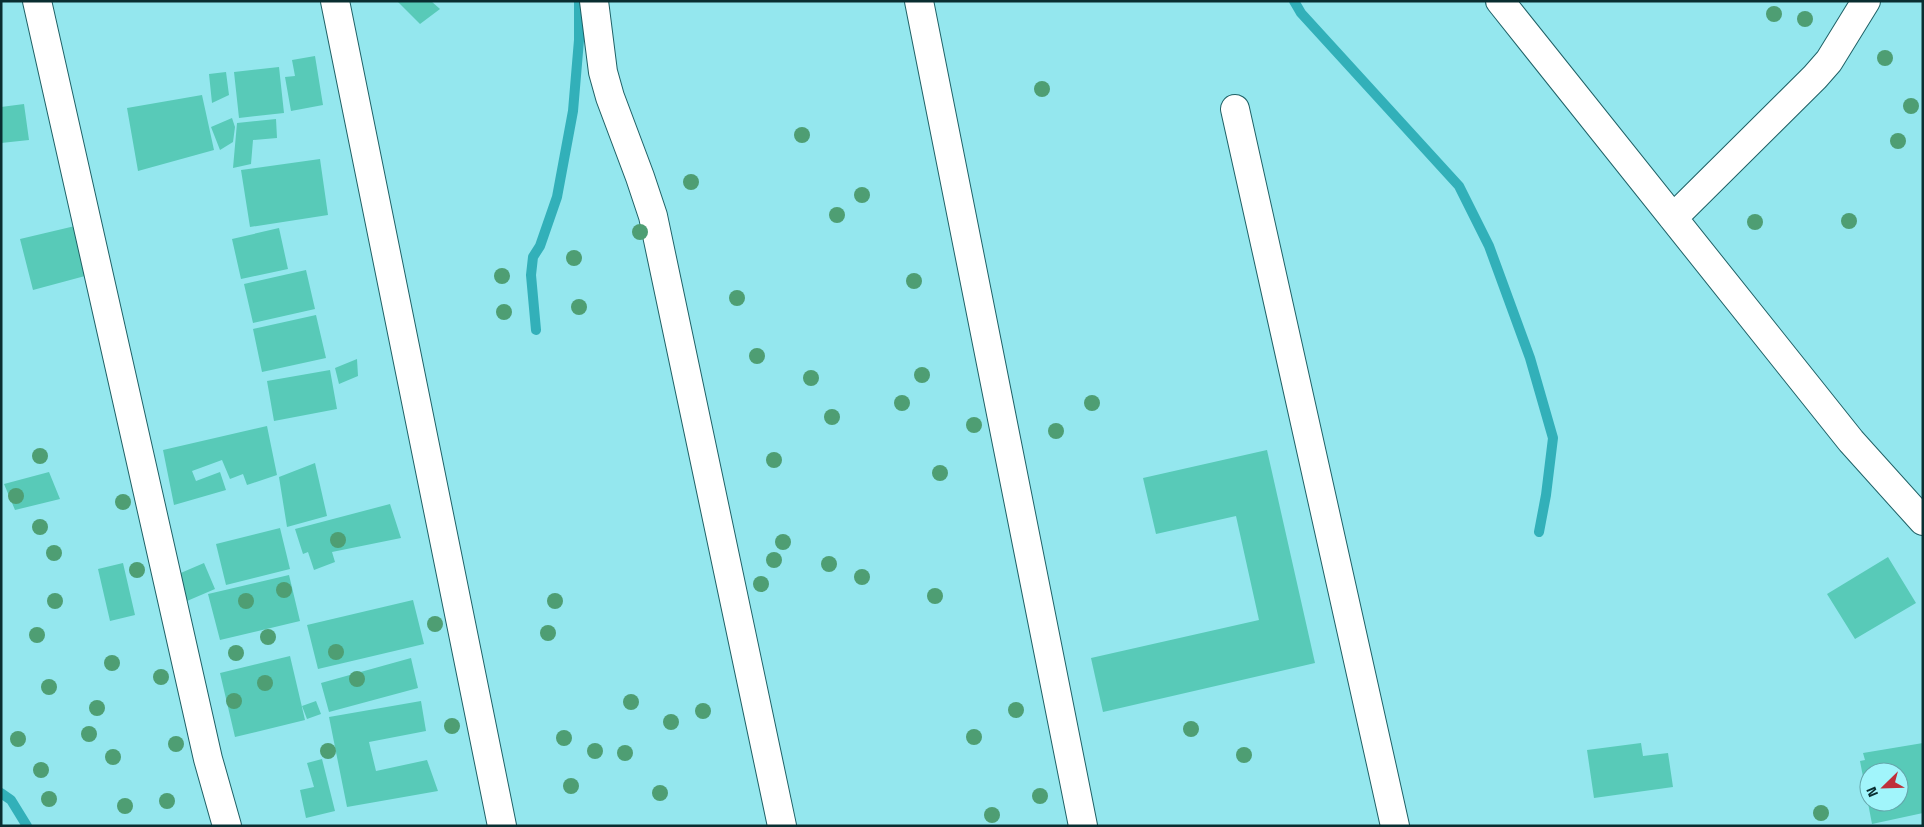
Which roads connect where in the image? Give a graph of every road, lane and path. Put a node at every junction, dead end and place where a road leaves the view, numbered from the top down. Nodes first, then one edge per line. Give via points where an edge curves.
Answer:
1 (37, 1) edge
2 (335, 1) edge
3 (594, 1) edge
4 (919, 1) edge
5 (1500, 1) edge
6 (1866, 1) edge
7 (1235, 109) dead end
8 (1673, 218) junction
9 (1923, 520) edge
10 (227, 826) edge
11 (502, 826) edge
12 (782, 826) edge
13 (1083, 826) edge
14 (1395, 826) edge

1 - 10 street via 204,740
2 - 11 street
3 - 12 street via 603,72 653,216
4 - 13 street
5 - 8 street
6 - 8 street via 1815,77
7 - 14 street
8 - 9 street via 1851,441

